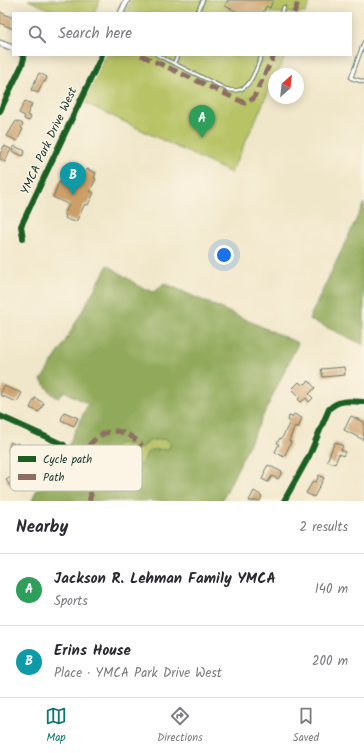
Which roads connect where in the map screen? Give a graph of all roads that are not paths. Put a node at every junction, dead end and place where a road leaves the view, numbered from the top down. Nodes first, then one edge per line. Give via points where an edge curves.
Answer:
1 (127, 0) edge
2 (203, 0) edge
3 (284, 7) dead end
4 (121, 12) edge
5 (197, 12) edge
6 (282, 12) edge
7 (364, 42) edge
8 (0, 43) edge
9 (12, 48) edge
10 (23, 56) edge
11 (102, 56) edge
12 (159, 56) edge
13 (178, 56) edge
14 (262, 56) edge
15 (174, 63) junction
16 (364, 82) edge
17 (0, 111) edge
18 (23, 238) dead end
19 (364, 402) edge
20 (1, 418) edge
21 (64, 444) dead end
22 (284, 501) edge

1 - 4 street
2 - 5 lane
3 - 6 lane
7 - 16 lane via 351,78
8 - 9 street
10 - 17 street via 22,65
11 - 18 street, YMCA Park Drive West via 21,226
12 - 15 lane
13 - 15 lane
14 - 15 lane via 248,85 238,91 226,88
19 - 22 street via 341,401 328,409 309,456
20 - 21 street

